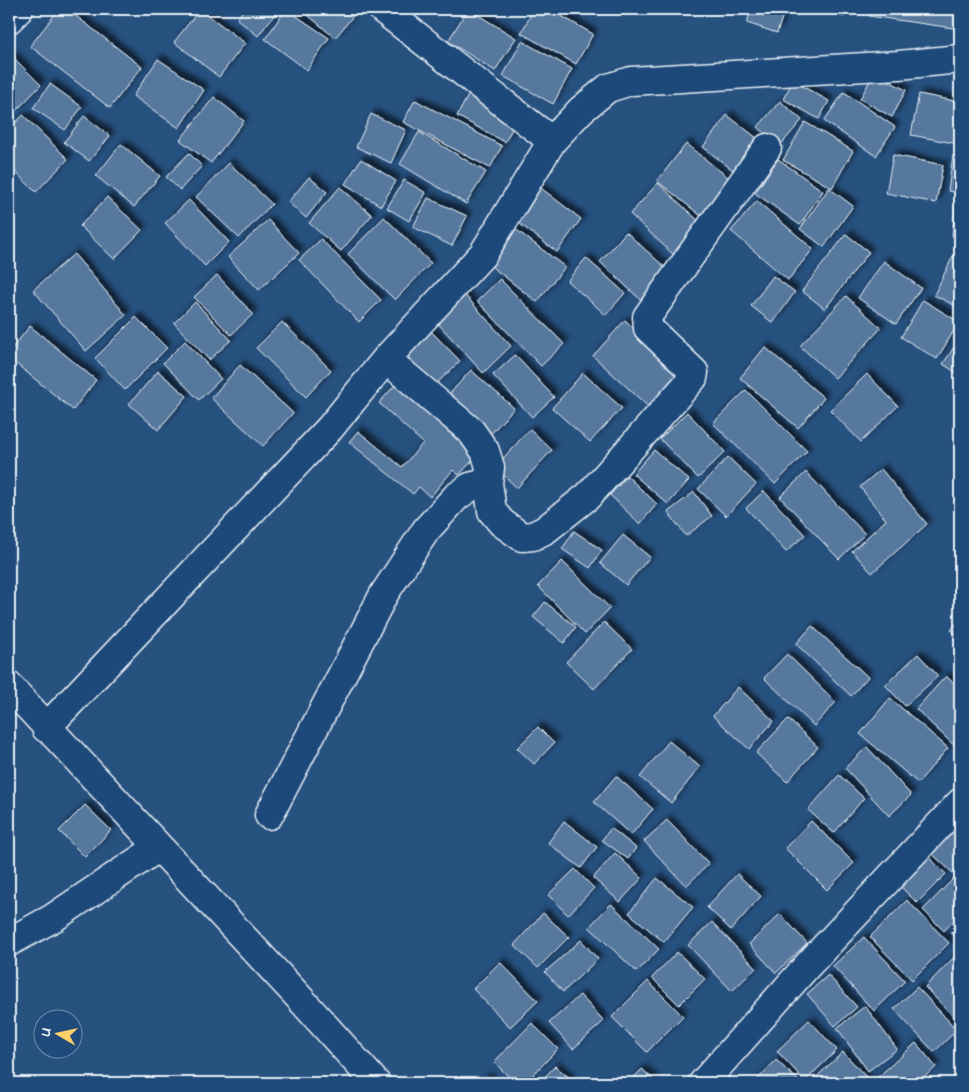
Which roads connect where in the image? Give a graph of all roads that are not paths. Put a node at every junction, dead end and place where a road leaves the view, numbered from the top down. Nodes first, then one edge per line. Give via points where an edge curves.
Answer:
1 (19, 9) edge
2 (382, 9) edge
3 (9, 19) edge
4 (960, 59) edge
5 (552, 141) junction
6 (767, 148) dead end
7 (386, 359) junction
8 (488, 483) junction
9 (9, 686) edge
10 (46, 728) junction
11 (960, 803) edge
12 (269, 815) dead end
13 (159, 847) junction
14 (9, 942) edge
15 (376, 1083) edge
16 (703, 1083) edge

1 - 3 street
2 - 5 street
4 - 5 street via 631,81 608,88 581,110
5 - 7 street via 483,254
6 - 8 street via 647,318 648,328 694,372 693,378 588,496 545,530 522,537 502,523 492,512
7 - 8 street via 471,431 485,451 490,467
7 - 10 street via 330,428
8 - 12 street via 470,487 456,497 426,530 384,594
9 - 10 street
10 - 13 street
11 - 16 street via 806,967
13 - 14 street via 53,918
13 - 15 street

